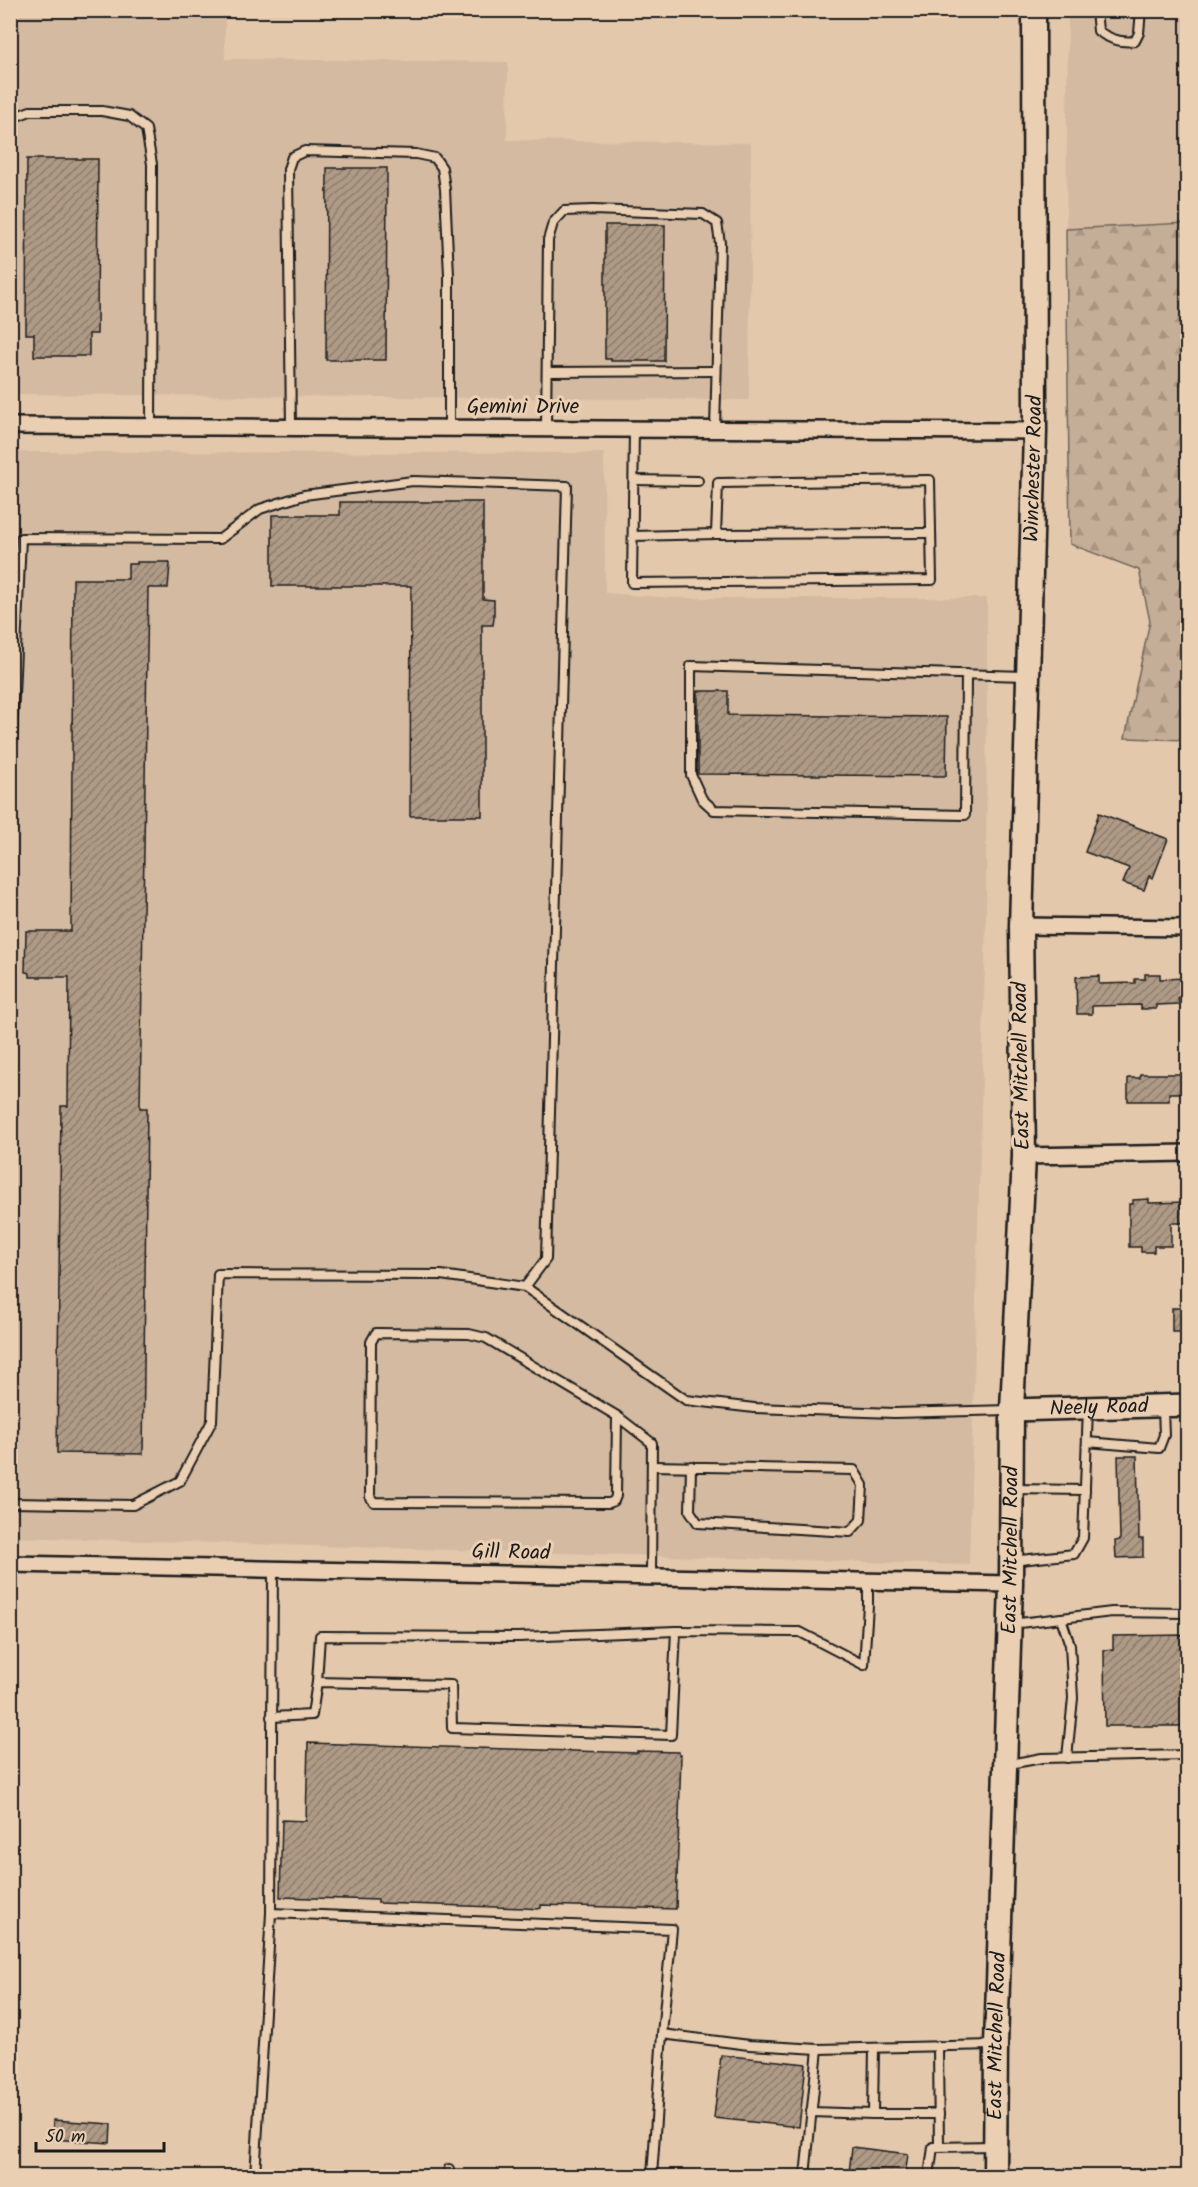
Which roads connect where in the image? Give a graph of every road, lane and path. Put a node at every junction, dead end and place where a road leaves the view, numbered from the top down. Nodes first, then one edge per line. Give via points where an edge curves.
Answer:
1 (1034, 10) edge
2 (1096, 10) edge
3 (1141, 10) edge
4 (10, 119) edge
5 (716, 371) junction
6 (547, 372) junction
7 (10, 426) edge
8 (151, 427) junction
9 (291, 427) junction
10 (449, 428) junction
11 (546, 428) junction
12 (634, 429) junction
13 (716, 429) junction
14 (1035, 431) junction
15 (634, 480) junction
16 (698, 481) dead end
17 (931, 533) junction
18 (716, 534) junction
19 (633, 536) junction
20 (966, 674) junction
21 (1028, 676) junction
22 (10, 784) edge
23 (1021, 926) junction
24 (1188, 928) edge
25 (1188, 1153) edge
26 (1024, 1156) junction
27 (525, 1287) junction
28 (1188, 1405) edge
29 (1163, 1406) junction
30 (1088, 1407) junction
31 (1012, 1410) junction
32 (617, 1416) junction
33 (1087, 1442) junction
34 (652, 1466) junction
35 (691, 1466) junction
36 (1011, 1489) junction
37 (1085, 1490) junction
38 (10, 1503) edge
39 (1011, 1561) junction
40 (10, 1563) edge
41 (273, 1569) junction
42 (651, 1576) junction
43 (868, 1581) junction
44 (1011, 1584) junction
45 (1188, 1613) edge
46 (1061, 1618) junction
47 (1009, 1624) junction
48 (676, 1631) junction
49 (317, 1682) junction
50 (271, 1717) junction
51 (1188, 1755) edge
52 (1067, 1758) junction
53 (1004, 1765) junction
54 (271, 1912) junction
55 (662, 2034) junction
56 (996, 2045) junction
57 (938, 2046) junction
58 (874, 2048) junction
59 (818, 2049) junction
60 (812, 2112) junction
61 (873, 2114) junction
62 (939, 2114) junction
63 (995, 2146) junction
64 (939, 2147) junction
65 (255, 2176) edge
66 (652, 2176) edge
67 (805, 2176) edge
68 (929, 2176) edge
69 (995, 2176) edge

1 - 14 main road, Winchester Road
2 - 3 lane via 1098,31 1127,42 1135,41 1139,33
4 - 8 lane via 30,111 102,111 129,116 146,129 152,164
5 - 6 lane
5 - 6 lane via 720,243 717,223 703,214 593,210 564,211 553,223 548,240
5 - 13 lane
6 - 11 lane
7 - 8 street, Gemini Drive
8 - 9 street, Gemini Drive
9 - 10 street, Gemini Drive
9 - 10 lane via 288,169 292,157 305,151 416,154 435,158 442,168 449,275
10 - 11 street, Gemini Drive
11 - 12 street, Gemini Drive
12 - 13 street, Gemini Drive
12 - 15 lane
13 - 14 street, Gemini Drive
14 - 21 main road, Winchester Road
15 - 16 lane
15 - 19 lane
17 - 18 lane
17 - 18 lane via 930,480 718,483
17 - 19 lane via 932,580 632,583
18 - 19 lane
20 - 20 lane via 965,815 714,810 702,799 691,775 691,666
20 - 21 lane
21 - 23 main road, Winchester Road
22 - 27 lane via 21,538 220,539 260,509 304,495 413,481 567,486 546,1259
23 - 24 street
23 - 26 main road, East Mitchell Road
25 - 26 street
26 - 31 main road, East Mitchell Road
27 - 31 lane via 686,1400 754,1408 871,1412
27 - 38 lane via 441,1275 218,1274 212,1421 180,1481 134,1505
28 - 29 street, Neely Road
29 - 30 street, Neely Road
29 - 33 lane via 1164,1435 1159,1448
30 - 31 street, Neely Road
30 - 33 lane
31 - 36 main road, East Mitchell Road
32 - 32 lane via 486,1338 469,1334 376,1333 371,1342 370,1497 374,1502 609,1503 616,1496
32 - 34 lane via 652,1443
33 - 37 lane
34 - 35 lane
34 - 42 lane
35 - 35 lane via 854,1470 864,1485 861,1520 850,1532 698,1523 690,1511
36 - 37 lane
36 - 39 main road, East Mitchell Road
37 - 39 lane via 1083,1538 1074,1554
39 - 44 main road, East Mitchell Road
40 - 41 street, Gill Road
41 - 42 street, Gill Road
41 - 50 lane
42 - 43 street, Gill Road
43 - 44 street, Gill Road
43 - 48 lane via 864,1665 800,1632
44 - 47 main road, East Mitchell Road
45 - 46 lane via 1113,1612
46 - 47 lane
46 - 52 lane via 1070,1645 1073,1698
47 - 53 main road, East Mitchell Road
48 - 49 lane via 519,1637 320,1636
48 - 49 lane via 671,1735 452,1728 451,1685
49 - 50 lane via 312,1715
50 - 54 lane
51 - 52 lane
52 - 53 lane
53 - 56 main road, East Mitchell Road
54 - 55 lane via 672,1929
54 - 65 lane
55 - 59 lane
55 - 66 lane
56 - 57 lane
56 - 63 main road, East Mitchell Road
57 - 58 lane
57 - 62 lane
58 - 59 lane
58 - 61 lane
59 - 60 lane
60 - 61 lane
60 - 67 lane
61 - 62 lane
62 - 64 lane
63 - 64 lane
63 - 69 main road, East Mitchell Road
64 - 68 lane via 933,2147

